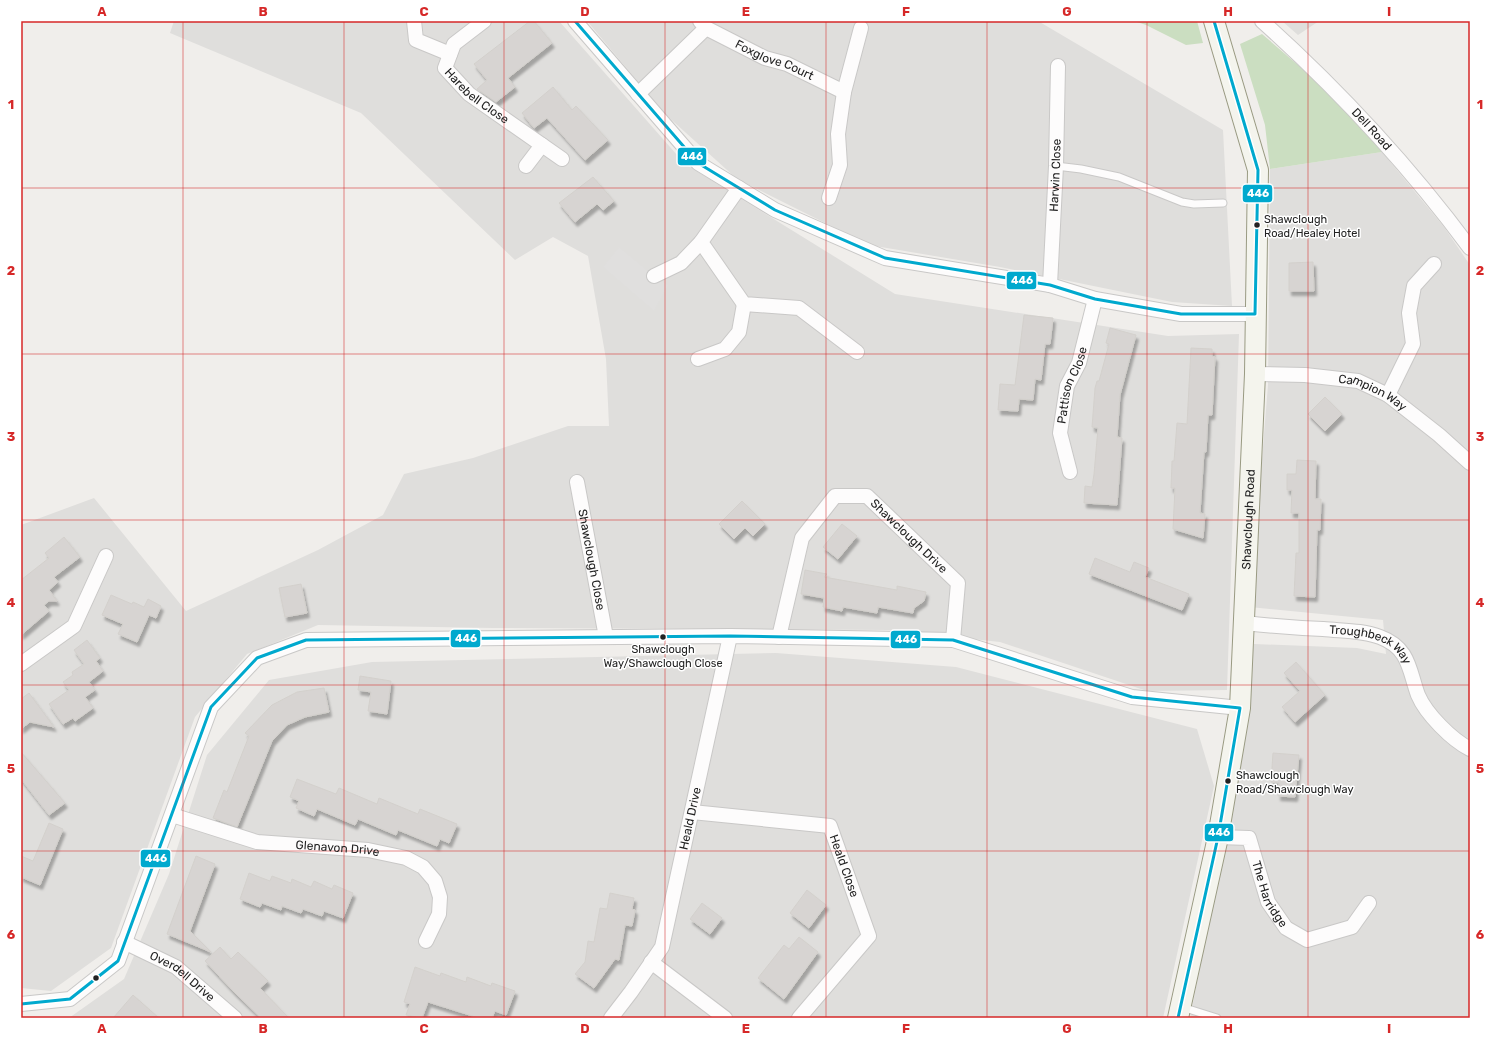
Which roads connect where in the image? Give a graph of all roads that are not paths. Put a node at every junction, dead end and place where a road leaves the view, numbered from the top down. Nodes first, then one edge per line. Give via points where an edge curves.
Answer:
1 (414, 21) edge
2 (484, 21) edge
3 (575, 21) edge
4 (1214, 21) edge
5 (1262, 21) edge
6 (703, 24) edge
7 (861, 28) dead end
8 (450, 54) junction
9 (1058, 66) dead end
10 (844, 92) junction
11 (638, 94) junction
12 (542, 145) junction
13 (562, 159) dead end
14 (526, 166) dead end
15 (1056, 166) junction
16 (739, 188) junction
17 (829, 198) dead end
18 (1223, 202) dead end
19 (701, 242) junction
20 (1470, 248) edge
21 (1434, 264) dead end
22 (654, 276) dead end
23 (1050, 285) junction
24 (1095, 299) junction
25 (744, 304) junction
26 (1255, 314) junction
27 (857, 352) dead end
28 (698, 359) dead end
29 (1254, 374) junction
30 (1388, 395) junction
31 (1470, 463) edge
32 (1070, 472) dead end
33 (577, 482) dead end
34 (106, 556) dead end
35 (1244, 623) junction
36 (730, 636) junction
37 (606, 637) junction
38 (779, 637) junction
39 (953, 640) junction
40 (21, 664) edge
41 (1240, 708) junction
42 (1470, 749) edge
43 (692, 812) junction
44 (172, 815) junction
45 (1218, 837) junction
46 (1369, 903) dead end
47 (426, 941) dead end
48 (124, 942) junction
49 (650, 962) junction
50 (21, 1004) edge
51 (1179, 1012) edge
52 (235, 1018) edge
53 (611, 1018) edge
54 (725, 1018) edge
55 (799, 1018) edge
56 (1217, 1018) edge

1 - 8 street via 416,40
2 - 8 street, Harebell Close via 454,44
3 - 11 street
4 - 26 main road, Shawclough Road via 1258,170
5 - 20 street, Dell Road via 1360,114 1429,193
6 - 10 street, Foxglove Court via 765,58 787,64
6 - 11 street, Foxglove Court
7 - 10 street
8 - 12 street, Harebell Close via 445,68 468,94
9 - 15 street, Harwin Close
10 - 17 street via 838,134 840,166
11 - 16 street via 698,163
12 - 13 street, Harebell Close
12 - 14 street
15 - 18 lane via 1119,177 1182,202
15 - 23 street, Harwin Close
16 - 19 street
16 - 23 street via 775,210 885,258
19 - 22 street via 680,263
19 - 25 street
21 - 30 street via 1414,286 1409,313 1413,344
23 - 24 street
24 - 26 street via 1181,314
24 - 32 street, Pattison Close via 1079,363 1067,386 1060,433
25 - 27 street via 799,308
25 - 28 street via 739,332 724,348
26 - 29 main road, Shawclough Road
29 - 30 street, Campion Way via 1305,375 1358,381
29 - 35 main road, Shawclough Road
30 - 31 street, Campion Way via 1439,434
33 - 37 street, Shawclough Close
34 - 40 street via 74,626
35 - 41 main road, Shawclough Road
35 - 42 street, Troughbeck Way via 1356,632 1381,637 1404,656 1412,669 1418,696 1434,718 1449,736
36 - 37 street
36 - 38 street
36 - 43 street, Heald Drive
37 - 44 street via 306,640 257,658 211,707
38 - 39 street
38 - 39 street, Shawclough Drive via 802,538 835,496 867,496 958,583
39 - 41 street via 1132,697
41 - 45 main road, Shawclough Road
43 - 49 street, Heald Drive via 662,947
43 - 55 street, Heald Close via 830,826 868,936
44 - 47 street, Glenavon Drive via 257,842 368,850 406,858 422,867 435,881 440,897 439,914
44 - 48 street
45 - 46 street, The Harridge via 1249,838 1268,902 1286,928 1307,940 1352,927
45 - 51 main road, Shawclough Road
48 - 50 street via 118,961 70,999
48 - 52 street, Overdell Drive via 176,967
49 - 53 street, Heald Drive
49 - 54 street
51 - 56 lane

